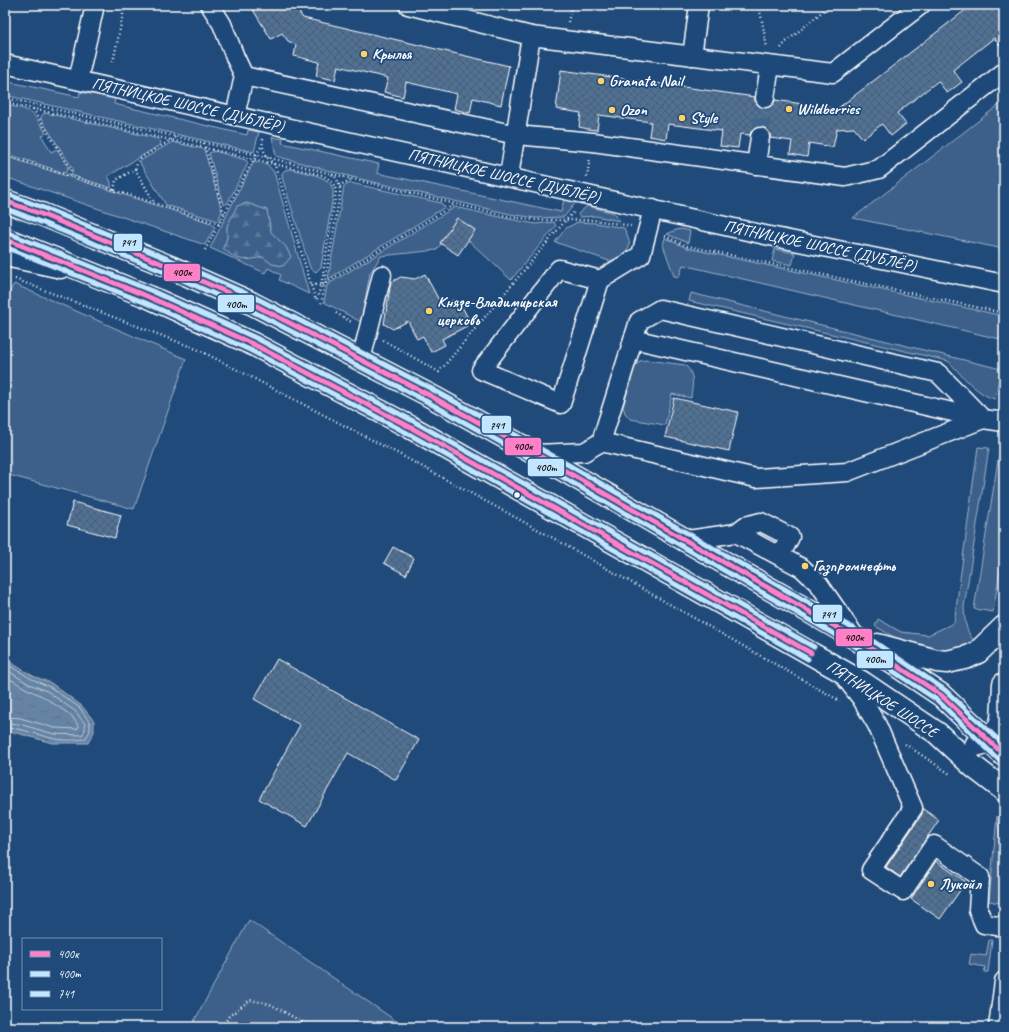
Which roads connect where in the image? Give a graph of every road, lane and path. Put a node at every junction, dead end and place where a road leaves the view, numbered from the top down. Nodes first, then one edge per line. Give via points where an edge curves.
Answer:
1 (95, 5) edge
2 (126, 5) edge
3 (210, 5) edge
4 (408, 5) edge
5 (577, 5) edge
6 (591, 5) edge
7 (699, 5) edge
8 (759, 5) edge
9 (828, 5) edge
10 (921, 5) edge
11 (531, 36) junction
12 (692, 56) junction
13 (113, 62) dead end
14 (5, 64) edge
15 (770, 66) junction
16 (1004, 72) edge
17 (244, 76) junction
18 (78, 80) junction
19 (5, 98) edge
20 (765, 98) tunnel mouth
21 (5, 103) edge
22 (29, 104) junction
23 (33, 109) junction
24 (235, 116) junction
25 (267, 123) junction
26 (516, 135) junction
27 (177, 136) junction
28 (760, 137) tunnel mouth
29 (170, 140) junction
30 (593, 142) junction
31 (204, 143) junction
32 (262, 145) junction
33 (206, 148) junction
34 (256, 154) junction
35 (5, 155) edge
36 (267, 157) junction
37 (253, 159) junction
38 (275, 165) junction
39 (756, 165) junction
40 (135, 170) junction
41 (332, 174) junction
42 (69, 175) junction
43 (509, 176) junction
44 (352, 179) junction
45 (340, 188) junction
46 (114, 190) junction
47 (585, 194) junction
48 (5, 201) edge
49 (155, 203) junction
50 (455, 204) junction
51 (653, 209) junction
52 (224, 214) junction
53 (566, 220) junction
54 (219, 224) junction
55 (647, 229) junction
56 (205, 250) dead end
57 (5, 254) edge
58 (382, 275) dead end
59 (12, 278) dead end
60 (600, 280) junction
61 (311, 284) junction
62 (325, 284) junction
63 (1004, 284) edge
64 (321, 286) junction
65 (322, 305) dead end
66 (336, 313) dead end
67 (1004, 313) edge
68 (368, 332) junction
69 (633, 339) junction
70 (361, 360) junction
71 (983, 419) junction
72 (1004, 422) edge
73 (601, 442) junction
74 (536, 454) junction
75 (688, 540) junction
76 (1004, 627) edge
77 (857, 639) junction
78 (838, 668) junction
79 (1004, 684) edge
80 (842, 702) dead end
81 (937, 733) junction
82 (902, 742) dead end
83 (999, 746) edge
84 (953, 776) dead end
85 (1004, 790) edge
86 (1004, 927) edge
87 (1004, 981) edge
88 (222, 1027) edge
89 (311, 1027) edge
90 (998, 1027) edge

1 - 18 street
2 - 13 path
3 - 17 street via 222,24
4 - 11 street
5 - 6 path
7 - 12 street
8 - 15 path
9 - 15 path via 784,42
10 - 15 street via 833,73
11 - 12 street
11 - 26 street
12 - 15 street
14 - 18 street, ПЯТНИЦКОЕ ШОССЕ (ДУБЛЁР)
15 - 20 street
16 - 39 street via 879,169 845,177
17 - 24 street
17 - 26 street
18 - 24 street, ПЯТНИЦКОЕ ШОССЕ (ДУБЛЁР)
19 - 22 path
21 - 23 path
22 - 23 path
22 - 27 path
23 - 29 path
23 - 42 path via 71,169
24 - 25 street, ПЯТНИЦКОЕ ШОССЕ (ДУБЛЁР)
25 - 32 path
25 - 43 street, ПЯТНИЦКОЕ ШОССЕ (ДУБЛЁР)
26 - 30 street
26 - 43 street
27 - 29 path
27 - 31 path
28 - 39 street
29 - 33 path
29 - 40 path via 139,159
30 - 39 street
30 - 47 path
31 - 33 path
31 - 34 path
32 - 34 path
32 - 36 path
33 - 37 path
33 - 52 path
34 - 36 path
34 - 37 path
35 - 42 path
36 - 38 path
36 - 41 path
37 - 38 path
37 - 52 path
38 - 61 path
38 - 64 path via 322,175 335,187
40 - 46 path via 116,180
40 - 49 path
41 - 44 path
41 - 45 path
42 - 46 path
43 - 47 street, ПЯТНИЦКОЕ ШОССЕ (ДУБЛЁР)
44 - 45 path
44 - 50 path
45 - 62 path
46 - 49 path
47 - 51 street, ПЯТНИЦКОЕ ШОССЕ (ДУБЛЁР)
47 - 53 path via 581,205
48 - 70 main road, ПЯТНИЦКОЕ ШОССЕ via 252,303
49 - 54 path
50 - 53 path via 516,218
50 - 62 path
51 - 55 street
51 - 63 street, ПЯТНИЦКОЕ ШОССЕ (ДУБЛЁР) via 765,235
52 - 54 path
53 - 55 path via 594,220
53 - 68 path via 439,372
54 - 56 path
55 - 60 street via 641,254
55 - 67 path via 687,246
57 - 78 main road, ПЯТНИЦКОЕ ШОССЕ via 107,279 253,344 410,427
58 - 68 street
59 - 80 path via 199,350 546,534
60 - 60 street via 561,404 481,370 559,269
61 - 64 path
61 - 64 path via 316,302
62 - 64 path
62 - 65 path
66 - 68 path
68 - 70 street
69 - 71 street
69 - 71 street via 638,321 660,310 938,373
69 - 73 street
70 - 74 main road, ПЯТНИЦКОЕ ШОССЕ
71 - 72 street
71 - 73 street via 847,472 756,478
73 - 74 street via 584,452
74 - 75 main road, ПЯТНИЦКОЕ ШОССЕ
75 - 77 main road, ПЯТНИЦКОЕ ШОССЕ
75 - 77 street via 736,533 802,568 819,584
76 - 77 main road via 978,652 947,662
77 - 83 main road, ПЯТНИЦКОЕ ШОССЕ via 941,695
78 - 81 main road, ПЯТНИЦКОЕ ШОССЕ
78 - 86 street via 861,698 877,725 913,808 871,870 903,891 934,845 980,876 978,910 984,924
79 - 83 main road via 1002,720 995,736
81 - 83 main road via 957,743
81 - 85 main road, ПЯТНИЦКОЕ ШОССЕ
82 - 84 path
87 - 90 street
88 - 89 path via 229,1016 250,1000 270,1004

